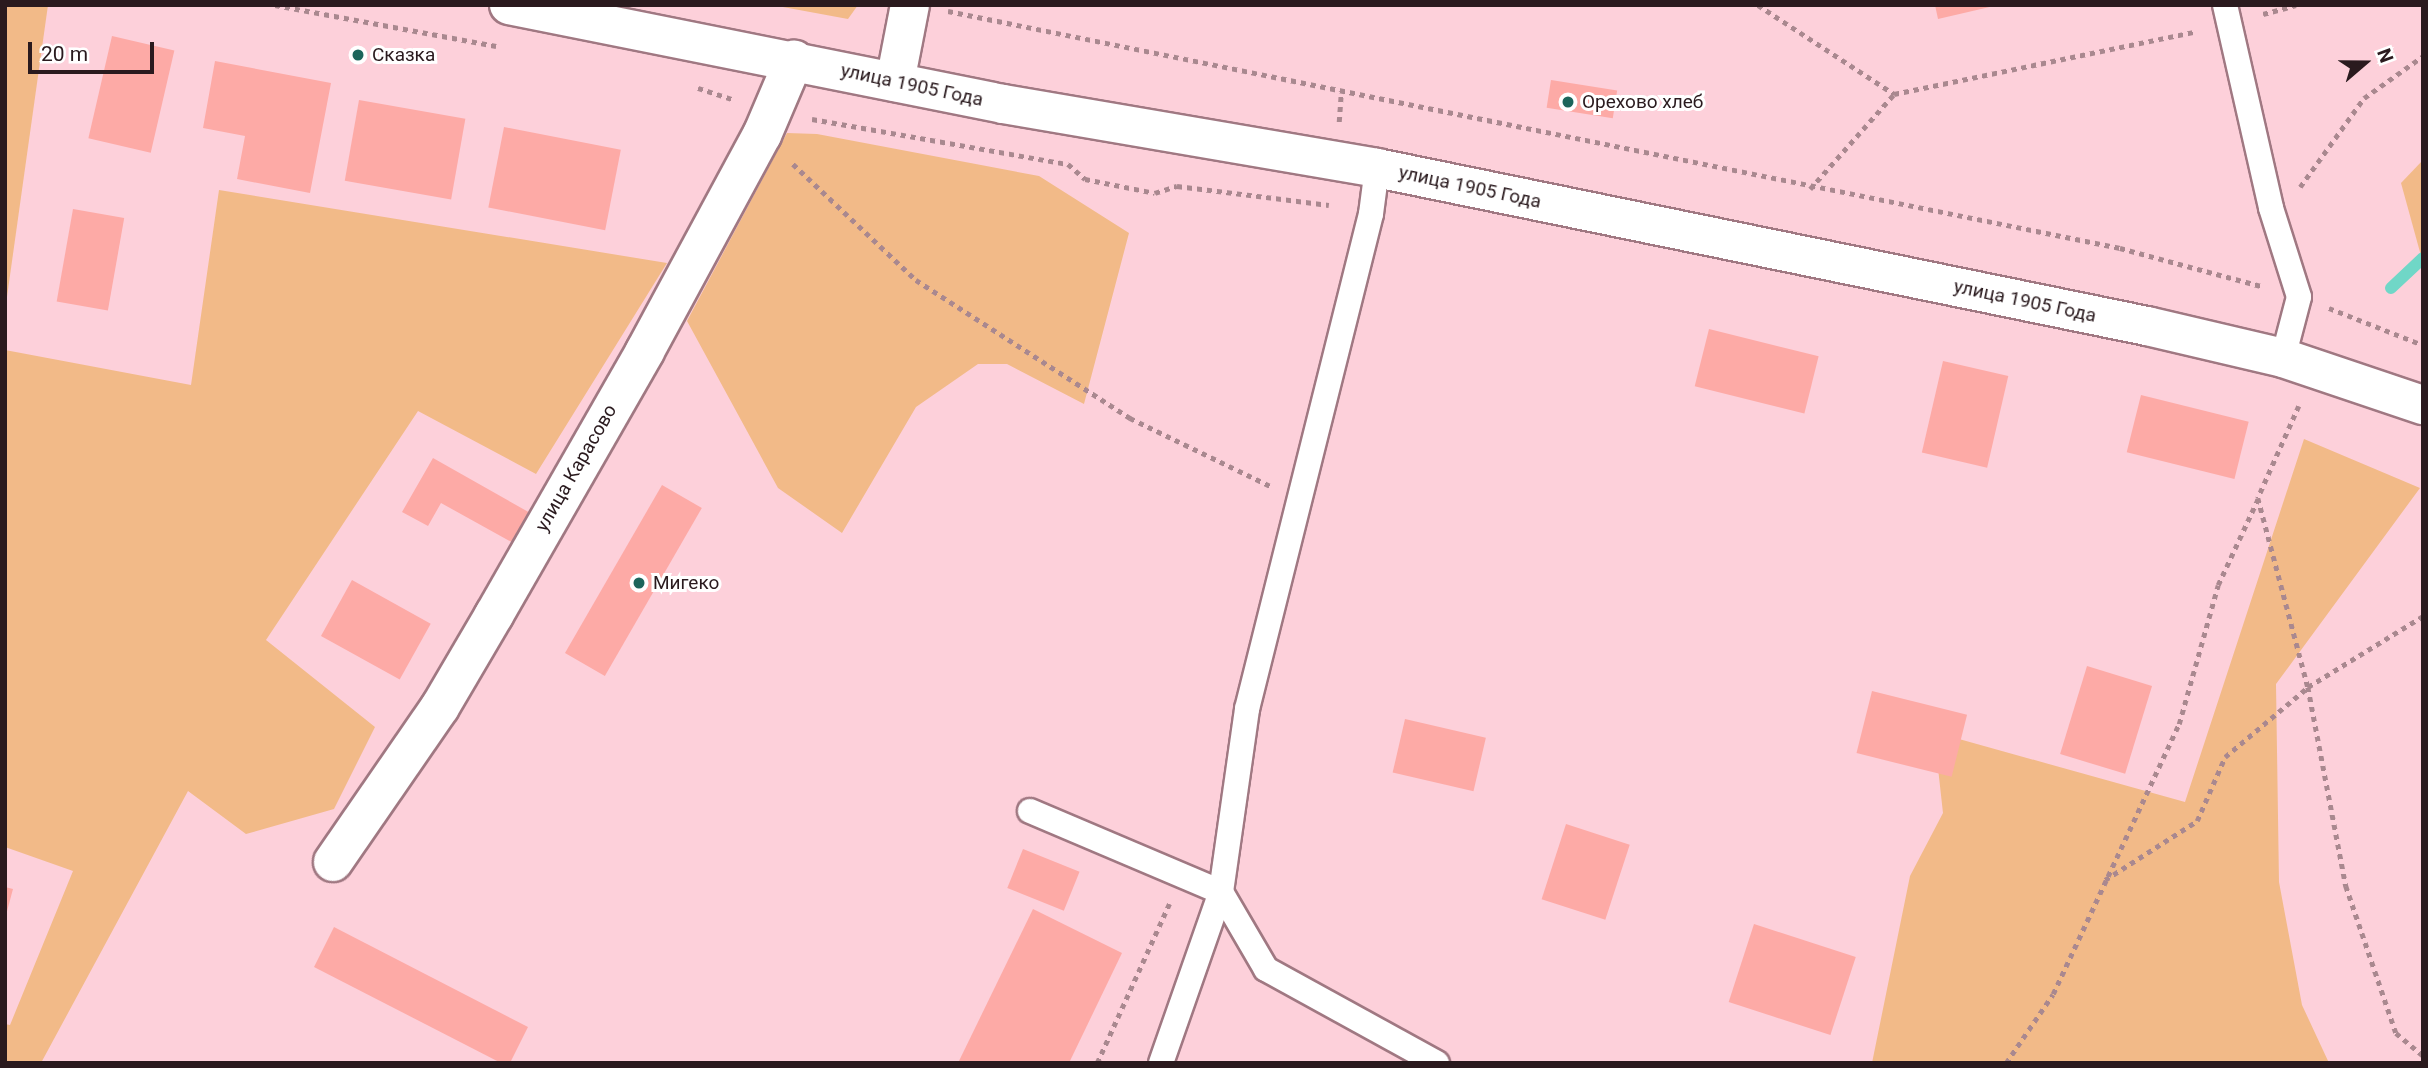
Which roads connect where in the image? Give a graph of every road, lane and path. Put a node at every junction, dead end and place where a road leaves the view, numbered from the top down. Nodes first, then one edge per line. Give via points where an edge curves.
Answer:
1 (275, 5) edge
2 (509, 5) edge
3 (1758, 5) edge
4 (927, 8) edge
5 (2227, 15) edge
6 (508, 48) dead end
7 (2423, 57) edge
8 (794, 60) junction
9 (895, 82) junction
10 (693, 86) dead end
11 (1894, 94) junction
12 (765, 123) junction
13 (1377, 167) junction
14 (1810, 188) junction
15 (2271, 208) junction
16 (1371, 214) junction
17 (2299, 297) junction
18 (2423, 345) edge
19 (2283, 358) junction
20 (2287, 399) dead end
21 (2301, 402) junction
22 (2423, 405) edge
23 (2313, 406) dead end
24 (1282, 491) dead end
25 (2258, 498) junction
26 (2423, 616) edge
27 (2308, 687) junction
28 (1030, 811) dead end
29 (333, 862) dead end
30 (2105, 881) junction
31 (1221, 892) junction
32 (2423, 1056) edge
33 (1161, 1063) edge
34 (1437, 1063) edge
35 (2006, 1063) edge

1 - 6 path
2 - 8 street, улица 1905 Года
3 - 11 path
4 - 9 street
4 - 14 path via 1381,96
5 - 11 path
5 - 15 lane
7 - 15 path via 2364,98 2300,188
8 - 9 street, улица 1905 Года
8 - 12 street, улица Карасово
9 - 13 street, улица 1905 Года
10 - 12 path
11 - 14 path
12 - 16 path via 1068,164 1085,179 1155,193 1177,187
12 - 24 path via 916,280 1130,418
12 - 29 street, улица Карасово via 645,351 440,707
13 - 16 lane
13 - 19 street, улица 1905 Года
14 - 17 path via 2120,248
15 - 17 lane
16 - 31 lane via 1247,709
17 - 18 path
17 - 19 lane
19 - 22 street, улица 1905 Года
20 - 21 path
21 - 23 path
21 - 25 path
25 - 27 path
25 - 30 path via 2218,585 2179,724
26 - 27 path
27 - 30 path via 2225,757 2197,821
27 - 32 path via 2346,886 2396,1033
28 - 31 lane
30 - 35 path via 2053,994
31 - 33 lane
31 - 34 lane via 1266,969

